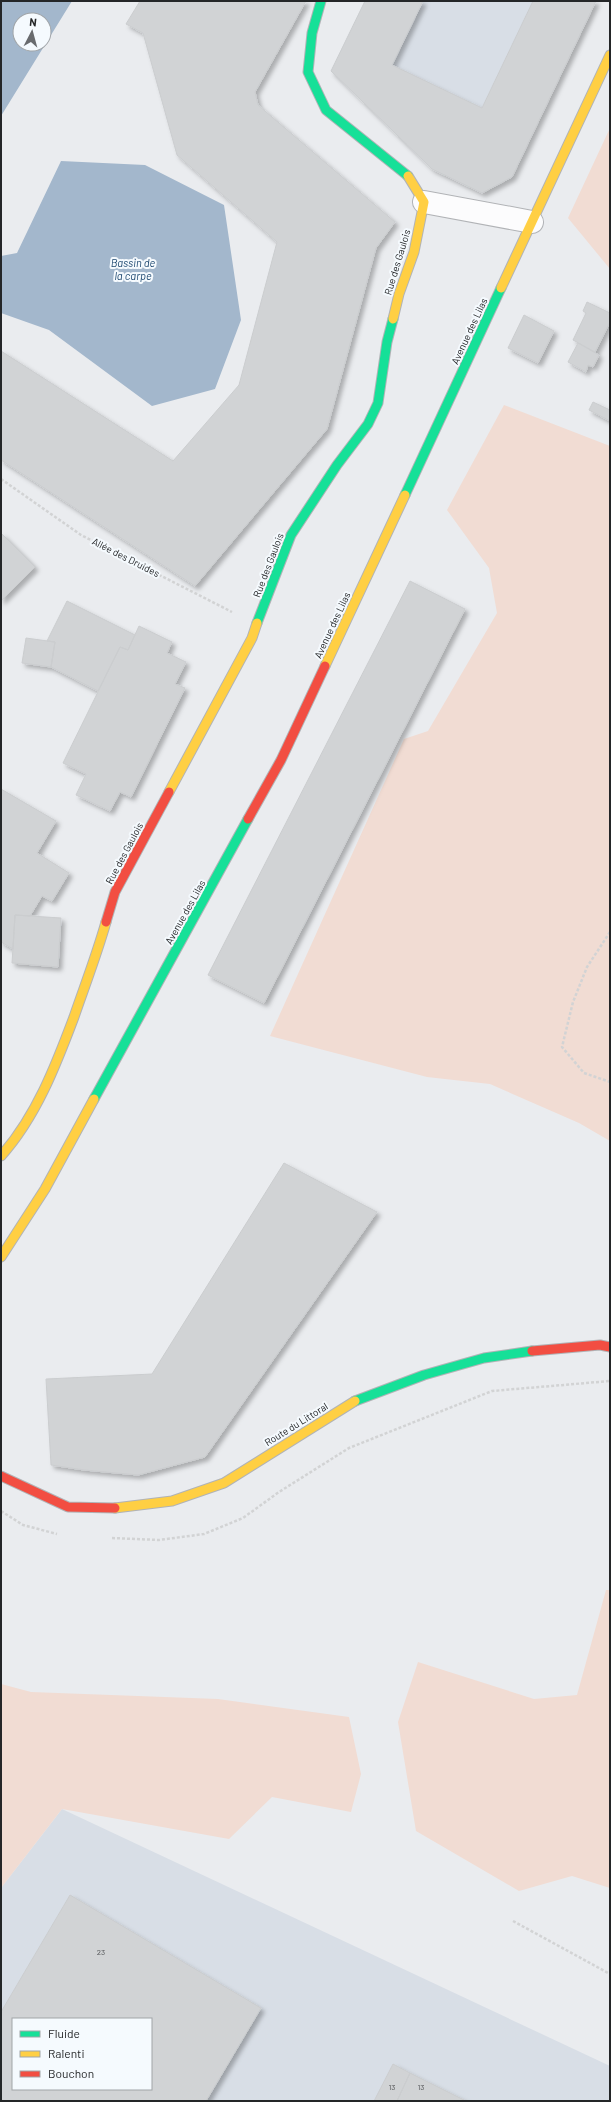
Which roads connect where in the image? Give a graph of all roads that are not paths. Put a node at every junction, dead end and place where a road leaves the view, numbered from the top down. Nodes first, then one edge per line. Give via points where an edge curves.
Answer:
1 (321, 1) edge
2 (610, 55) edge
3 (424, 202) junction
4 (532, 222) junction
5 (1, 1156) edge
6 (1, 1257) edge
7 (610, 1347) edge
8 (1, 1476) edge

1 - 3 street via 312,33 308,72 326,110 408,176
2 - 4 street, Avenue des Lilas
3 - 4 street
3 - 5 street, Rue des Gaulois via 414,252 399,294 387,342 378,403 368,424 337,465 291,535 252,638 115,892 96,957 61,1051 40,1097
4 - 6 street, Avenue des Lilas via 281,760 45,1189
7 - 8 street, Route du Littoral via 600,1345 545,1348 484,1358 424,1374 352,1402 224,1483 172,1501 106,1509 68,1507

